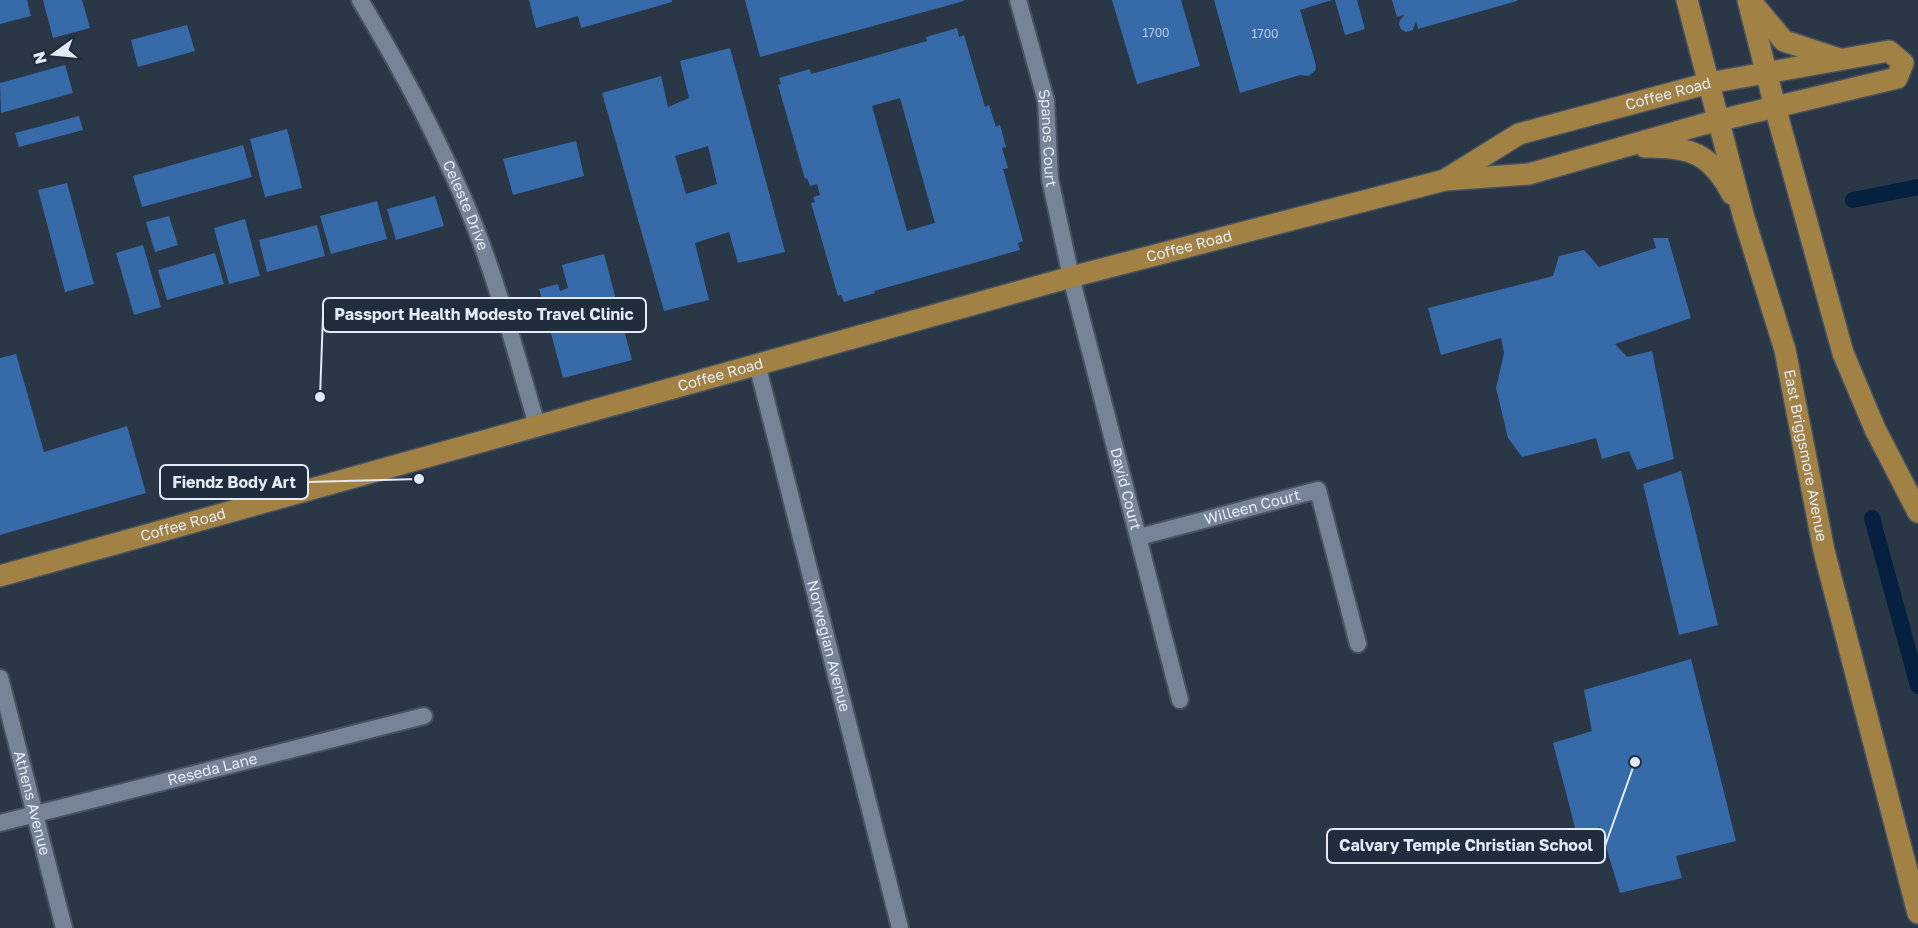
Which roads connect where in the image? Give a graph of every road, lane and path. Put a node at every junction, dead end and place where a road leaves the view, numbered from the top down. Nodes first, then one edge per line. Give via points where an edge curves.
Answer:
1 (360, 0) edge
2 (1018, 0) edge
3 (1687, 0) edge
4 (1749, 0) edge
5 (1843, 60) junction
6 (1910, 61) edge
7 (1766, 73) junction
8 (1709, 83) junction
9 (1775, 107) junction
10 (1718, 121) junction
11 (1624, 147) junction
12 (1445, 180) junction
13 (1744, 218) junction
14 (1071, 277) junction
15 (757, 364) junction
16 (537, 425) junction
17 (1918, 512) edge
18 (1138, 537) junction
19 (0, 576) edge
20 (1358, 644) dead end
21 (0, 678) edge
22 (1180, 700) dead end
23 (424, 716) dead end
24 (34, 814) junction
25 (0, 823) edge
26 (1918, 913) edge
27 (64, 928) edge
28 (900, 928) edge

1 - 16 street, Celeste Drive via 417,98 474,225
2 - 14 street, Spanos Court via 1046,101 1050,179
3 - 8 main road, East Briggsmore Avenue
4 - 5 main road via 1784,41
4 - 7 main road
5 - 6 main road, Coffee Road via 1889,51
5 - 7 main road, Coffee Road
6 - 9 main road, Coffee Road via 1897,78
7 - 8 main road, Coffee Road
7 - 9 main road
8 - 10 main road, East Briggsmore Avenue
8 - 12 main road, Coffee Road via 1519,134
9 - 10 main road, Coffee Road
9 - 17 main road via 1844,352 1875,429
10 - 11 main road, Coffee Road
10 - 13 main road, East Briggsmore Avenue
11 - 12 main road, Coffee Road via 1529,174
11 - 13 main road via 1695,152 1723,176
12 - 14 main road, Coffee Road
13 - 26 main road, East Briggsmore Avenue via 1785,350 1824,551
14 - 15 main road, Coffee Road
14 - 18 street, David Court
15 - 16 main road, Coffee Road
15 - 28 street, Norwegian Avenue
16 - 19 main road, Coffee Road
18 - 20 street, Willeen Court via 1318,490
18 - 22 street, David Court
21 - 24 street, Athens Avenue
23 - 24 street, Reseda Lane
24 - 25 street, Reseda Lane
24 - 27 street, Athens Avenue

